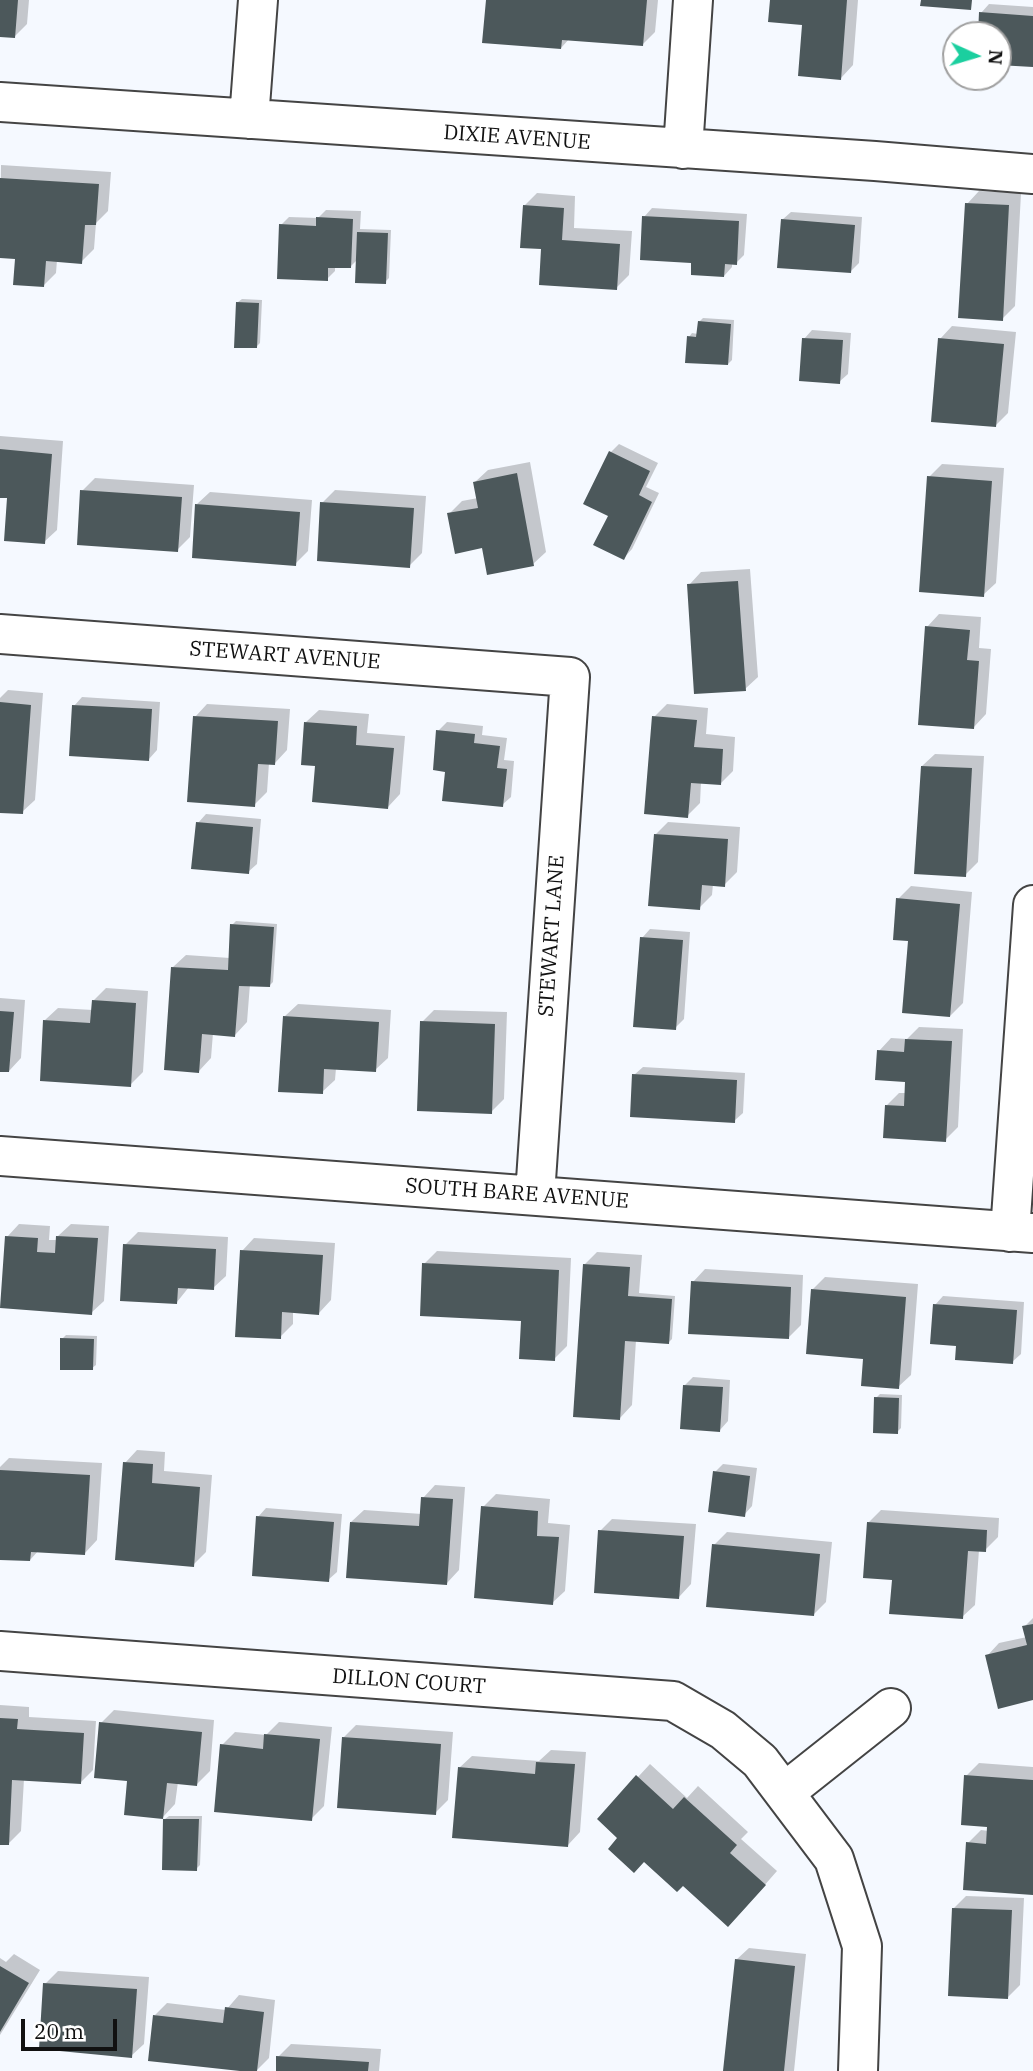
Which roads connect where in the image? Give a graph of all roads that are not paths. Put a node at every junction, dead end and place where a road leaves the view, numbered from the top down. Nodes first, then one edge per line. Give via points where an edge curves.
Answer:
1 (258, 0) edge
2 (693, 0) edge
3 (0, 103) edge
4 (249, 119) junction
5 (683, 149) junction
6 (1033, 174) edge
7 (0, 634) edge
8 (570, 677) joint
9 (1033, 905) edge
10 (0, 1156) edge
11 (535, 1195) junction
12 (1021, 1233) edge
13 (0, 1651) edge
14 (891, 1708) dead end
15 (785, 1792) junction
16 (858, 2071) edge

1 - 4 street
2 - 5 street
3 - 4 street, DIXIE AVENUE
4 - 5 street, DIXIE AVENUE
5 - 6 street, DIXIE AVENUE
7 - 8 street, STEWART AVENUE
8 - 11 street, STEWART LANE
9 - 12 street
10 - 11 street, SOUTH BARE AVENUE
11 - 12 street, SOUTH BARE AVENUE
13 - 15 street, DILLON COURT via 673,1701 732,1738 760,1761
14 - 15 street
15 - 16 street, DILLON COURT via 834,1860 862,1946

